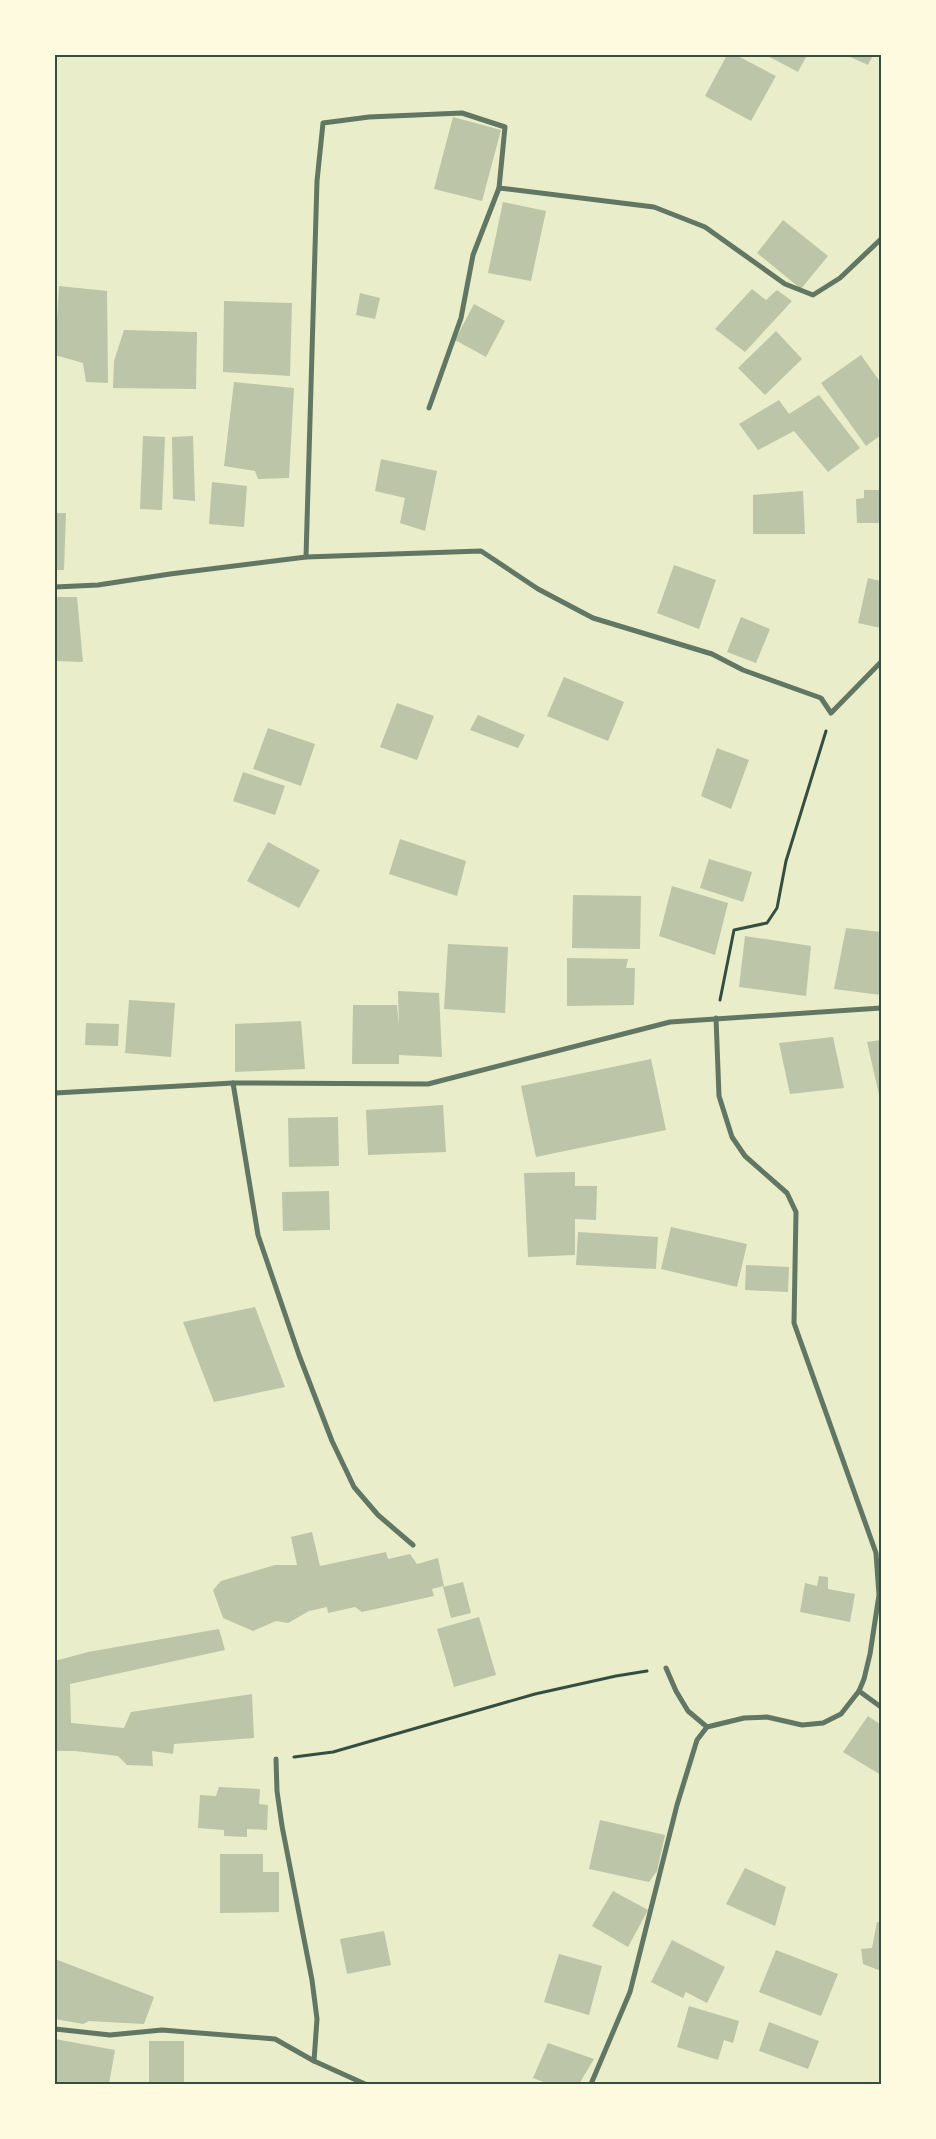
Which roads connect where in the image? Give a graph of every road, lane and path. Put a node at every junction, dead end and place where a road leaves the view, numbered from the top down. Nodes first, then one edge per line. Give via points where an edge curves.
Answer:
1 (499, 188) junction
2 (881, 239) edge
3 (429, 408) dead end
4 (306, 557) junction
5 (55, 587) edge
6 (881, 662) edge
7 (831, 713) junction
8 (881, 1008) edge
9 (716, 1018) junction
10 (233, 1083) junction
11 (55, 1093) edge
12 (413, 1546) dead end
13 (666, 1668) joint
14 (859, 1691) junction
15 (881, 1707) edge
16 (707, 1726) junction
17 (276, 1760) joint
18 (55, 2029) edge
19 (314, 2061) junction
20 (365, 2084) edge
21 (590, 2084) edge

1 - 2 street via 654,207 705,227 785,284 813,295 840,278
1 - 3 street via 473,255 462,318
1 - 4 street via 505,127 462,114 369,117 323,123 317,191
4 - 5 street via 98,585
4 - 7 street via 481,551 538,589 593,618 712,654 743,670 820,698
6 - 7 street
7 - 9 path via 786,861 776,908 767,923 734,930
8 - 9 street
9 - 10 street via 670,1022 428,1084
9 - 14 street via 719,1096 732,1137 745,1156 787,1193 796,1212 794,1323 876,1553 879,1595 870,1654
10 - 11 street
10 - 12 street via 258,1235 332,1441 354,1487 378,1515
13 - 16 street via 688,1711
13 - 17 path via 535,1694 333,1752
14 - 15 street
14 - 16 street via 840,1714 823,1723 802,1725 767,1717
16 - 21 street via 697,1740 687,1773 630,1992
17 - 19 street via 282,1826 317,2019
18 - 19 street via 110,2035 162,2030 275,2039
19 - 20 street

